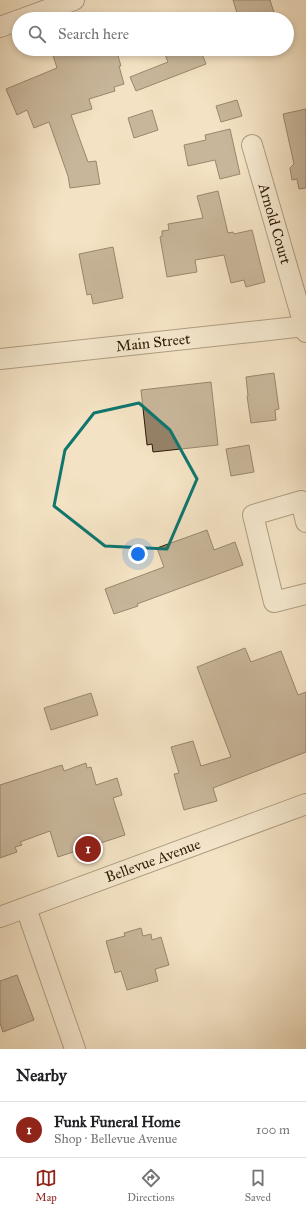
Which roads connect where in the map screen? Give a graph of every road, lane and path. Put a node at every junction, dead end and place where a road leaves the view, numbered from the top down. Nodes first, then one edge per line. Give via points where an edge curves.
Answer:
1 (74, 0) edge
2 (41, 12) edge
3 (12, 23) edge
4 (0, 27) edge
5 (252, 145) dead end
6 (305, 328) edge
7 (0, 359) edge
8 (306, 522) edge
9 (306, 594) edge
10 (306, 804) edge
11 (26, 908) junction
12 (0, 917) edge
13 (75, 1049) edge

1 - 2 street
3 - 4 street
5 - 6 street, Arnold Court
6 - 7 street, Main Street
8 - 9 street via 301,501 253,515 274,602
10 - 11 street, Bellevue Avenue
11 - 12 street, Bellevue Avenue
11 - 13 street

